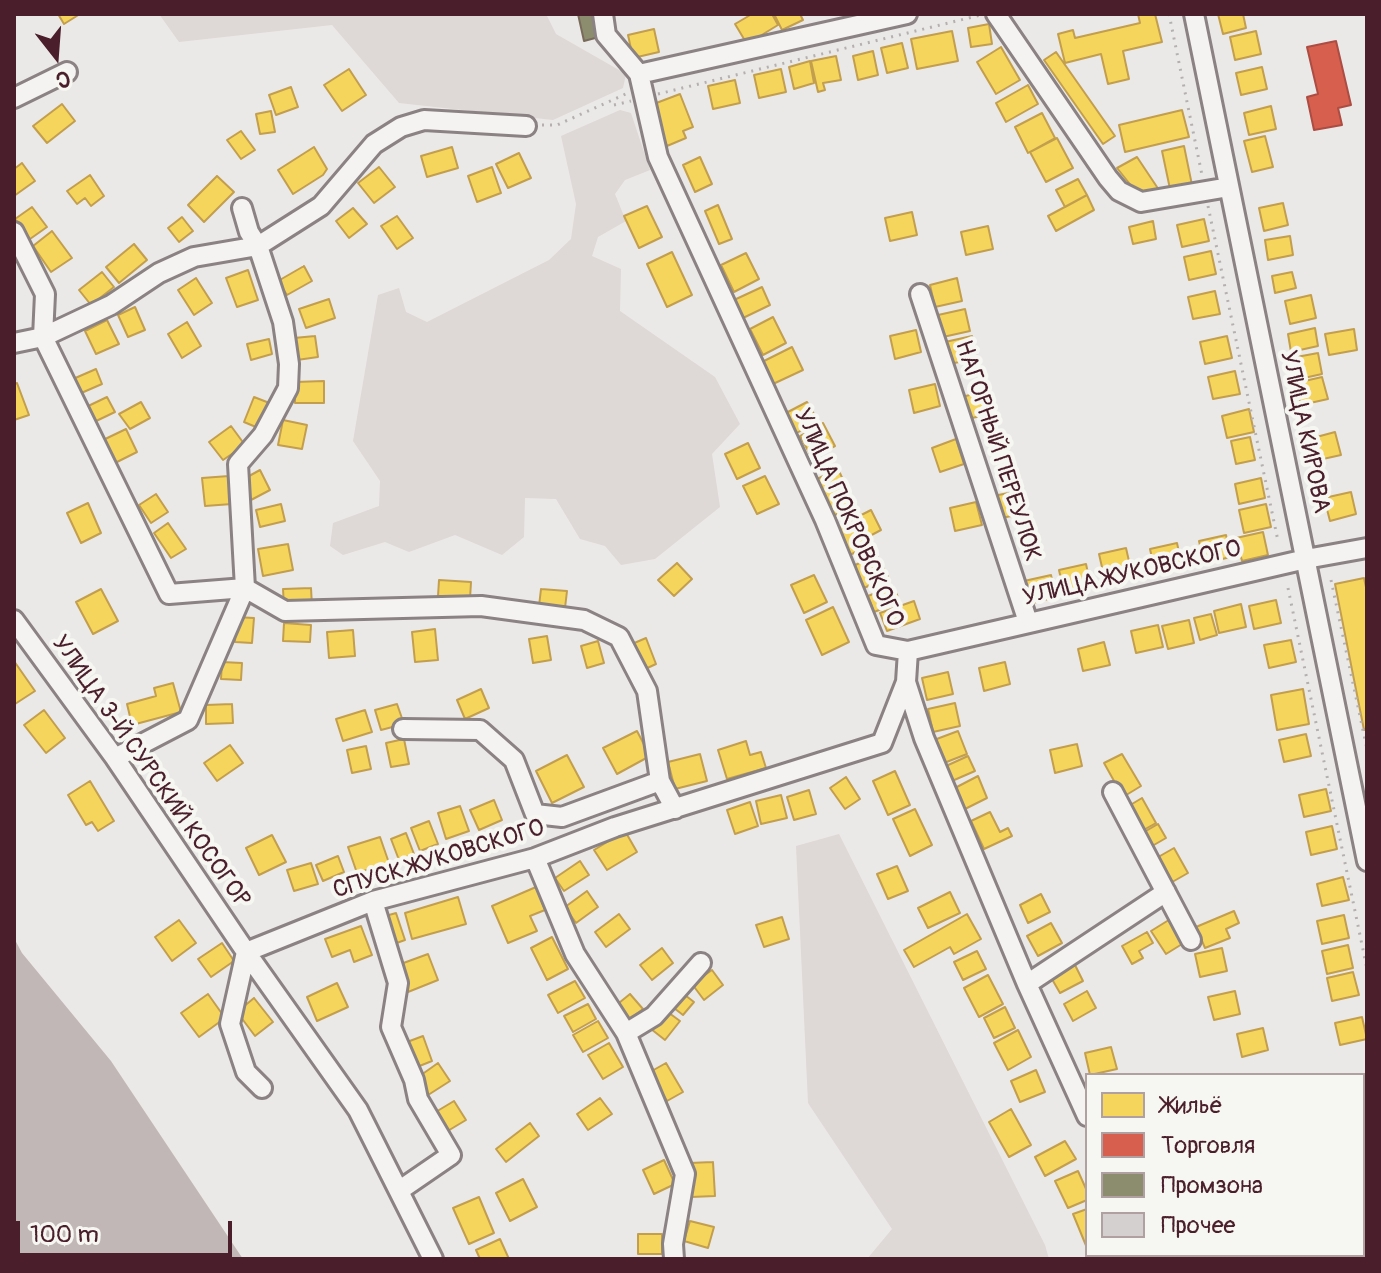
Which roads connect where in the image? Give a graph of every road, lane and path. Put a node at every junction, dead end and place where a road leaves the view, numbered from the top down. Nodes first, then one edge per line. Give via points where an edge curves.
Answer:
1 (603, 14) edge
2 (907, 14) edge
3 (1169, 14) edge
4 (1194, 14) edge
5 (988, 15) edge
6 (67, 72) dead end
7 (641, 86) junction
8 (14, 98) edge
9 (526, 126) joint
10 (1229, 187) junction
11 (1205, 192) junction
12 (242, 208) dead end
13 (14, 232) edge
14 (258, 246) junction
15 (920, 294) dead end
16 (43, 337) junction
17 (14, 343) edge
18 (1278, 541) dead end
19 (1367, 548) edge
20 (1306, 559) junction
21 (1331, 580) dead end
22 (245, 588) junction
23 (1288, 588) dead end
24 (14, 620) edge
25 (1028, 622) junction
26 (908, 651) junction
27 (906, 682) junction
28 (403, 729) dead end
29 (1367, 749) edge
30 (115, 758) junction
31 (660, 781) junction
32 (1359, 782) edge
33 (1113, 792) dead end
34 (675, 809) junction
35 (535, 858) junction
36 (1367, 861) edge
37 (1166, 892) junction
38 (373, 901) junction
39 (1191, 940) dead end
40 (246, 952) junction
41 (701, 963) dead end
42 (1367, 969) edge
43 (1027, 984) junction
44 (626, 1033) junction
45 (262, 1088) dead end
46 (1085, 1112) edge
47 (400, 1190) junction
48 (433, 1259) edge
49 (674, 1259) edge

1 - 7 street, УЛИЦА ПОКРОВСКОГО via 606,35
2 - 7 street
3 - 11 path
4 - 10 street, УЛИЦА КИРОВА
5 - 7 path
5 - 11 street via 1119,191 1141,202
6 - 8 street
7 - 9 path via 557,125
7 - 26 street, УЛИЦА ПОКРОВСКОГО via 658,157 825,520 876,645
9 - 14 street via 424,120 401,127 374,144 321,206
10 - 11 street
10 - 20 street, УЛИЦА КИРОВА
11 - 18 path
12 - 14 street
13 - 16 street via 45,294
14 - 16 street via 194,257
14 - 22 street via 283,322 289,364 288,388 263,435 238,464
15 - 25 street, НАГОРНЫЙ ПЕРЕУЛОК
16 - 17 street
16 - 22 street via 169,594
19 - 20 street, УЛИЦА ЖУКОВСКОГО
20 - 25 street, УЛИЦА ЖУКОВСКОГО
20 - 32 street, УЛИЦА КИРОВА
21 - 29 path
22 - 30 street via 188,720
22 - 31 street via 285,611 481,606 584,620 619,637 647,691
23 - 42 path
24 - 30 street, УЛИЦА 3-Й СУРСКИЙ КОСОГОР
25 - 26 street, УЛИЦА ЖУКОВСКОГО
26 - 27 street, УЛИЦА ПОКРОВСКОГО
27 - 34 street, СПУСК ЖУКОВСКОГО via 882,743
27 - 43 street, УЛИЦА ПОКРОВСКОГО via 924,738
28 - 31 street via 480,730 514,760 535,814 562,817
30 - 40 street, УЛИЦА 3-Й СУРСКИЙ КОСОГОР
31 - 34 street
32 - 36 street, УЛИЦА КИРОВА
33 - 37 street
34 - 35 street, СПУСК ЖУКОВСКОГО
35 - 38 street, СПУСК ЖУКОВСКОГО
35 - 44 street via 575,954
37 - 39 street
37 - 43 street
38 - 40 street, СПУСК ЖУКОВСКОГО
38 - 47 street via 398,983 391,1027 418,1099 451,1155
40 - 45 street via 230,1024 246,1072
40 - 47 street via 358,1110
41 - 44 street via 654,1016
43 - 46 street, УЛИЦА ПОКРОВСКОГО
44 - 49 street via 685,1174
47 - 48 street

